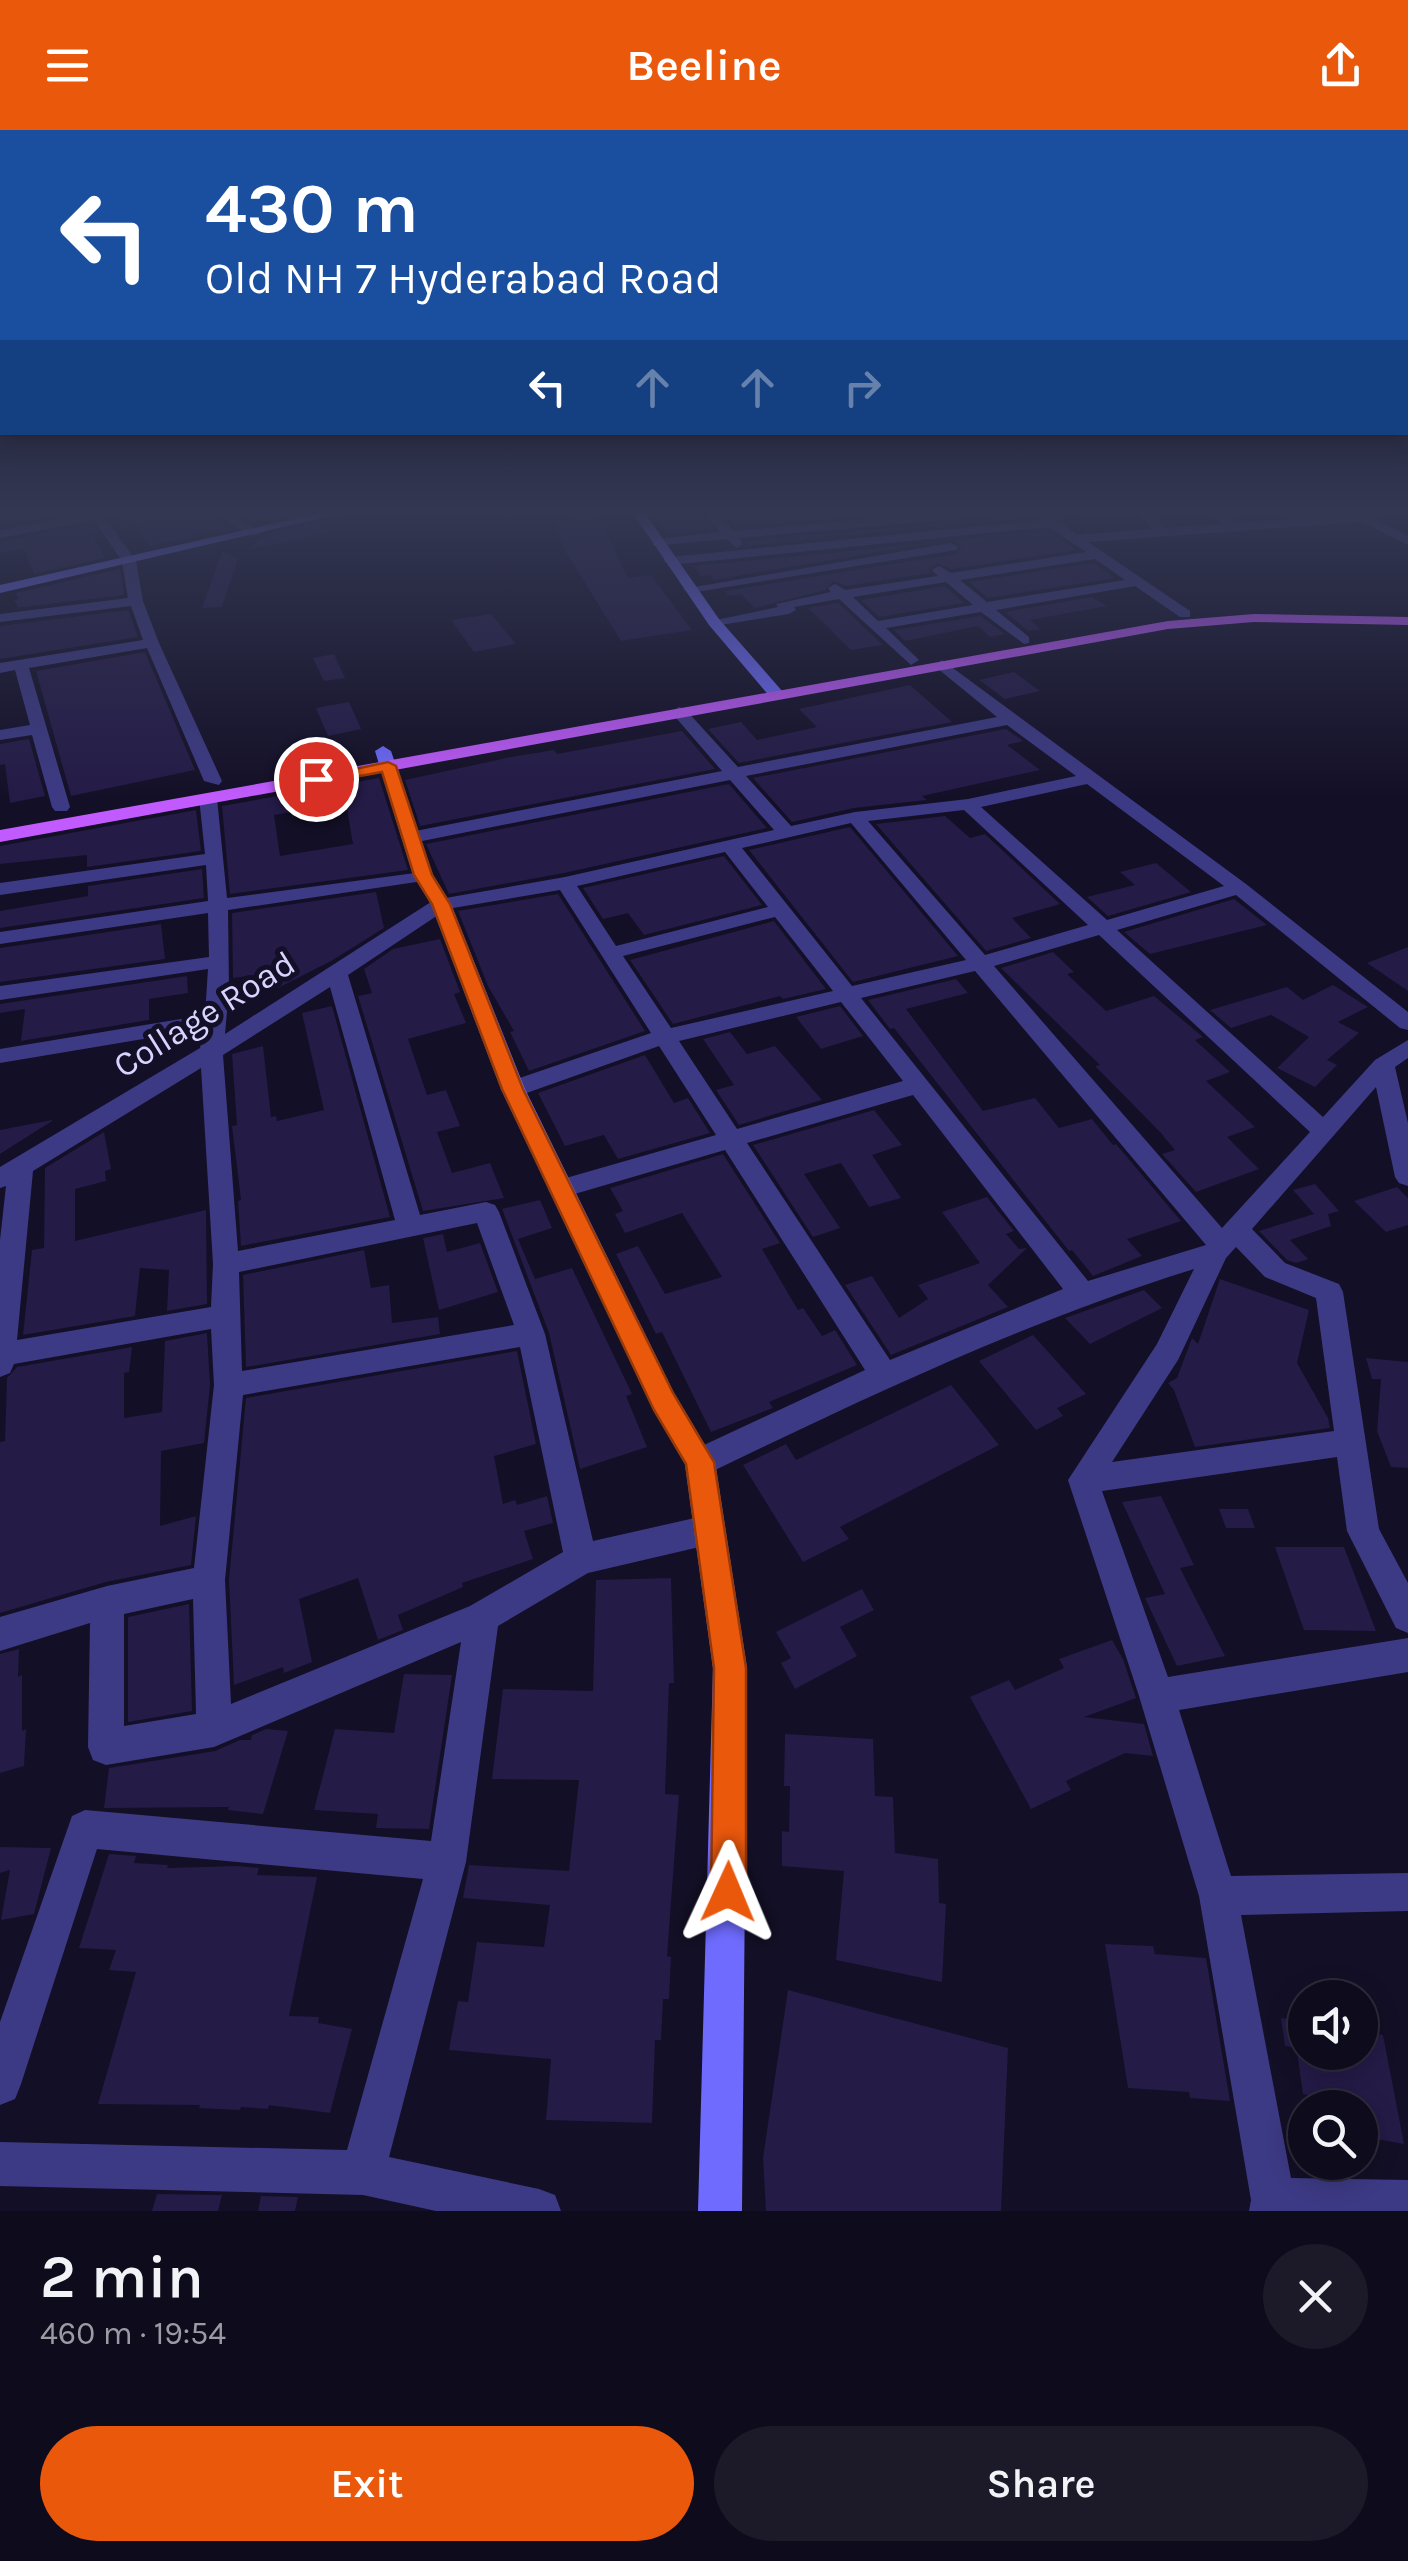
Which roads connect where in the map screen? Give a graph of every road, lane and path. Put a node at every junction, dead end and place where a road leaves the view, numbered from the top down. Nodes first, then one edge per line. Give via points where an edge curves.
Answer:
1 (95, 606) edge
2 (138, 606) edge
3 (703, 606) edge
4 (785, 606) edge
5 (856, 606) edge
6 (994, 606) edge
7 (1173, 606) edge
8 (983, 608) junction
9 (1408, 613) edge
10 (1185, 614) junction
11 (0, 618) edge
12 (1408, 621) edge
13 (714, 622) junction
14 (877, 625) junction
15 (1024, 640) junction
16 (152, 643) junction
17 (911, 660) junction
18 (20, 665) junction
19 (942, 665) junction
20 (0, 668) edge
21 (773, 690) junction
22 (680, 712) junction
23 (1010, 719) junction
24 (38, 729) junction
25 (0, 735) edge
26 (386, 759) junction
27 (734, 775) junction
28 (1087, 779) junction
29 (210, 790) junction
30 (968, 804) junction
31 (61, 807) junction
32 (855, 817) junction
33 (0, 818) edge
34 (785, 831) junction
35 (0, 836) edge
36 (412, 836) junction
37 (730, 846) junction
38 (216, 858) junction
39 (423, 875) junction
40 (565, 883) junction
41 (1239, 888) junction
42 (0, 889) edge
43 (218, 904) junction
44 (441, 904) junction
45 (780, 910) junction
46 (1101, 927) junction
47 (0, 938) edge
48 (612, 953) junction
49 (216, 962) junction
50 (978, 964) junction
51 (336, 972) junction
52 (0, 992) edge
53 (844, 992) junction
54 (217, 1020) junction
55 (1408, 1022) edge
56 (664, 1037) junction
57 (1408, 1047) edge
58 (211, 1051) junction
59 (0, 1056) edge
60 (1383, 1065) junction
61 (918, 1085) junction
62 (513, 1089) junction
63 (1324, 1131) junction
64 (730, 1140) junction
65 (10, 1172) edge
66 (1408, 1177) edge
67 (561, 1189) junction
68 (410, 1226) junction
69 (1225, 1243) junction
70 (226, 1264) junction
71 (1082, 1293) junction
72 (224, 1316) junction
73 (531, 1334) junction
74 (0, 1358) edge
75 (884, 1376) junction
76 (229, 1386) junction
77 (1350, 1442) junction
78 (700, 1462) junction
79 (1084, 1480) junction
80 (708, 1530) junction
81 (581, 1558) junction
82 (210, 1580) junction
83 (107, 1602) junction
84 (482, 1616) junction
85 (1408, 1617) edge
86 (0, 1634) edge
87 (1408, 1655) edge
88 (1157, 1696) junction
89 (214, 1729) junction
90 (447, 1862) junction
91 (1408, 1892) edge
92 (1218, 1896) junction
93 (0, 2084) edge
94 (0, 2164) edge
95 (363, 2172) junction
96 (1408, 2202) edge
97 (1272, 2206) edge
98 (539, 2211) edge
99 (720, 2211) edge

1 - 11 street
2 - 16 street
3 - 13 main road
4 - 13 street via 789,610
5 - 14 street
6 - 8 street
7 - 10 street
8 - 14 street
8 - 15 street
9 - 10 main road
10 - 15 main road
12 - 19 main road via 1207,621
13 - 21 main road
14 - 17 street
15 - 17 main road
16 - 18 street
16 - 29 street
17 - 21 main road
18 - 20 street
18 - 24 street
19 - 21 main road
19 - 23 street
21 - 22 main road
21 - 26 main road
22 - 26 main road
22 - 27 street
23 - 27 street
23 - 28 street
24 - 25 street
24 - 31 street
26 - 29 main road
26 - 36 main road
27 - 34 street
27 - 36 street
28 - 30 street
28 - 41 street
29 - 31 main road
29 - 35 main road
29 - 38 street
30 - 32 street
30 - 46 street
31 - 33 main road
32 - 34 street
32 - 50 street
34 - 37 street
36 - 39 main road
37 - 40 street
37 - 45 street
38 - 42 street
38 - 43 street
39 - 43 street
39 - 44 main road
40 - 44 street
40 - 48 street
41 - 46 street
41 - 55 street
43 - 47 street
43 - 49 street
44 - 51 street, Collage Road
44 - 62 main road
45 - 48 street
45 - 53 street
46 - 50 street
46 - 63 street
48 - 56 street
49 - 52 street
49 - 54 street
50 - 53 street
50 - 69 street
51 - 58 street, Collage Road
51 - 68 street
53 - 56 street
53 - 61 street
54 - 58 street
54 - 59 street
56 - 62 street
56 - 64 street
57 - 60 street
58 - 65 street, Collage Road
58 - 70 street
60 - 63 street
60 - 66 street
61 - 64 street
61 - 71 street
62 - 67 main road
63 - 69 street
64 - 67 street
64 - 75 street
65 - 74 street
67 - 78 main road
68 - 70 street
68 - 73 street via 486,1212
69 - 71 street
69 - 77 street via 1329,1292
69 - 79 street via 1168,1352
70 - 72 street
71 - 75 street
72 - 74 street
72 - 76 street
73 - 76 street
73 - 81 street
75 - 78 street
76 - 82 street
77 - 79 street
77 - 85 street via 1362,1531
78 - 80 main road
79 - 88 street
80 - 81 street
80 - 99 main road via 730,1668
81 - 84 street
82 - 83 street
82 - 89 street
83 - 86 street
83 - 89 street via 106,1748
84 - 89 street
84 - 90 street
87 - 88 street
88 - 92 street
90 - 93 street via 85,1829
90 - 95 street
91 - 92 street
92 - 97 street
94 - 95 street
95 - 98 street
96 - 97 street

